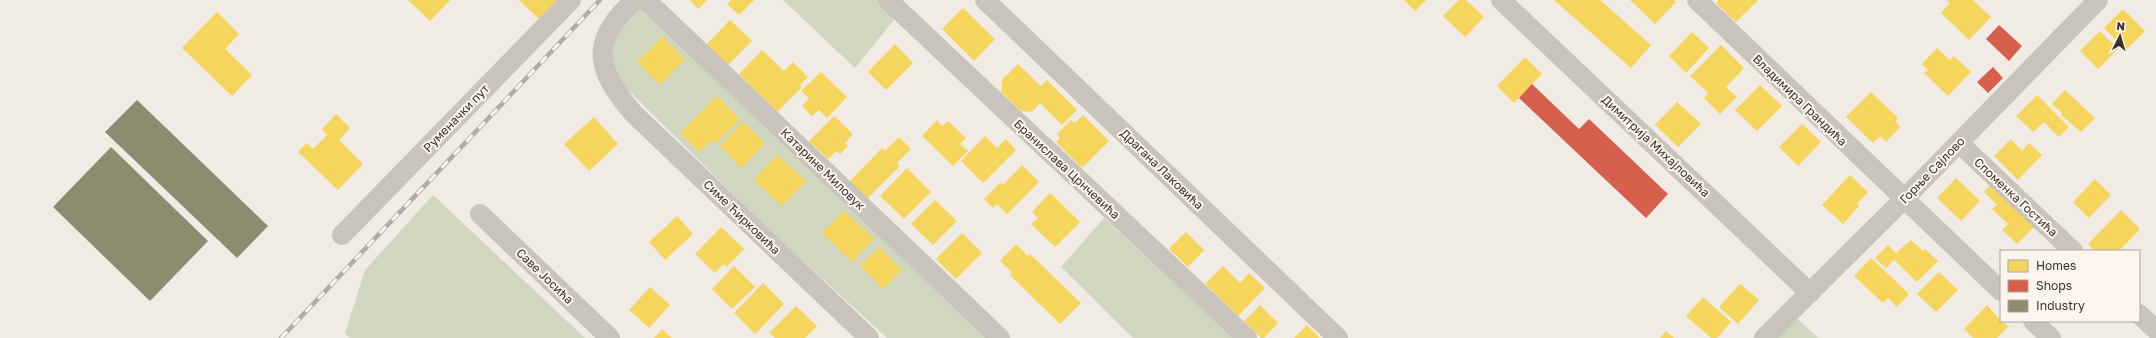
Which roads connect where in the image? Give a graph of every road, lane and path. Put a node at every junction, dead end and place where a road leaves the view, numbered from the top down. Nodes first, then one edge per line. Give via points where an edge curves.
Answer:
1 (571, 0) edge
2 (635, 0) edge
3 (646, 0) edge
4 (888, 0) edge
5 (985, 0) edge
6 (1501, 0) edge
7 (1697, 0) edge
8 (2098, 0) edge
9 (1959, 143) junction
10 (1903, 200) junction
11 (480, 214) dead end
12 (342, 235) dead end
13 (2072, 250) edge
14 (2000, 290) edge
15 (1810, 293) junction
16 (2140, 315) edge
17 (2034, 322) edge
18 (2156, 330) edge
19 (610, 338) edge
20 (869, 338) edge
21 (1000, 338) edge
22 (1247, 338) edge
23 (1338, 338) edge
24 (1764, 338) edge
25 (2051, 338) edge

1 - 12 street, Руменачки пут
2 - 20 street, Симе Ћирковића via 613,25 602,52 602,63 616,93 634,114
3 - 21 street, Катарине Миловук
4 - 22 street, Бранислава Црнчевића
5 - 23 street, Драгана Лаковића
6 - 15 street, Димитрија Михајловића
7 - 10 street, Владимира Грандића
8 - 9 street, Горње Сајлово
9 - 10 street, Горње Сајлово
9 - 13 street, Споменка Гостића
10 - 14 street, Владимира Грандића
10 - 15 street, Горње Сајлово
11 - 19 street, Саве Јосића
15 - 24 street, Горње Сајлово
16 - 18 street
17 - 25 street

